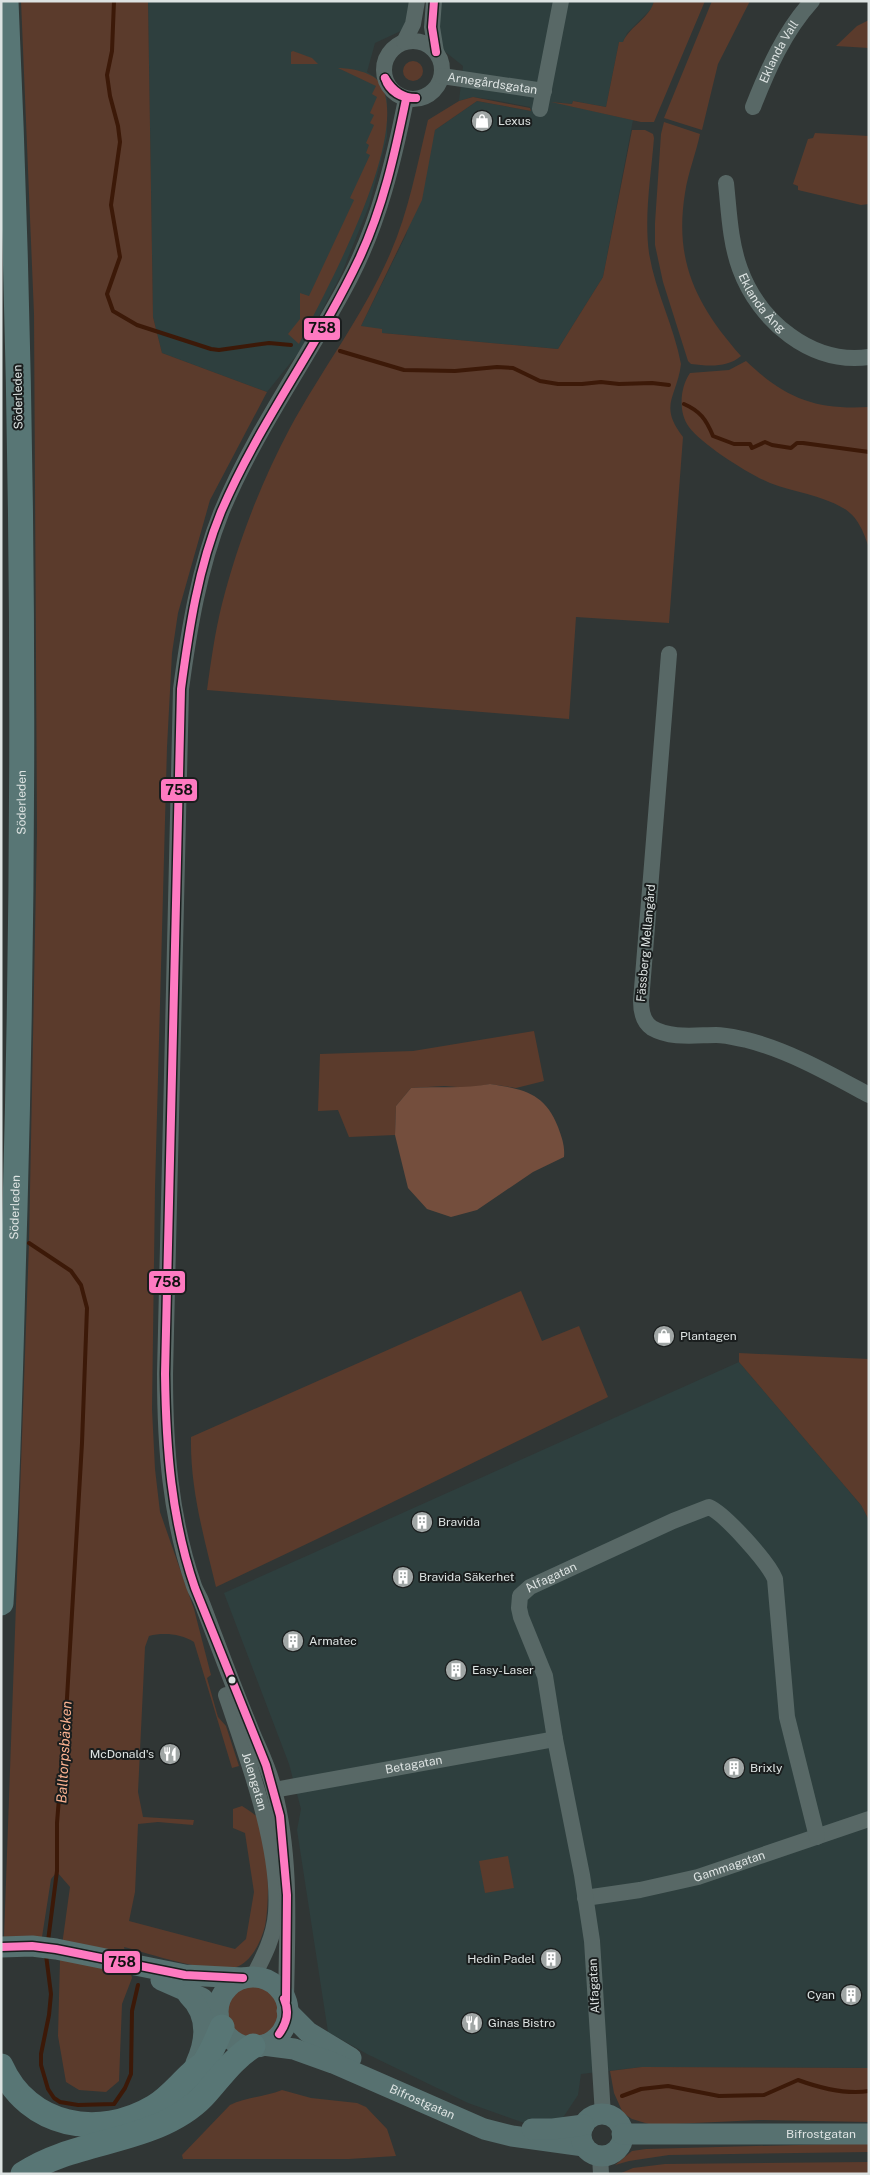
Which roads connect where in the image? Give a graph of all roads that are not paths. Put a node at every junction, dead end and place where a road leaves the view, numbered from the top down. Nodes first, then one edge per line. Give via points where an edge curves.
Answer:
1 (6, 1) edge
2 (417, 1) edge
3 (434, 1) edge
4 (561, 1) edge
5 (812, 1) edge
6 (404, 42) junction
7 (436, 52) junction
8 (442, 76) junction
9 (544, 91) junction
10 (406, 99) junction
11 (753, 107) dead end
12 (540, 109) dead end
13 (726, 183) dead end
14 (869, 357) edge
15 (669, 654) dead end
16 (869, 1095) edge
17 (195, 1588) junction
18 (1, 1603) edge
19 (555, 1739) junction
20 (274, 1790) junction
21 (869, 1819) edge
22 (817, 1837) junction
23 (585, 1898) junction
24 (1, 1947) edge
25 (132, 1966) junction
26 (248, 1978) junction
27 (181, 1987) junction
28 (287, 2006) junction
29 (220, 2020) junction
30 (258, 2046) junction
31 (1, 2066) edge
32 (192, 2073) junction
33 (603, 2114) junction
34 (584, 2125) junction
35 (622, 2134) junction
36 (869, 2134) edge
37 (595, 2159) edge
38 (23, 2174) edge

1 - 18 highway, Söderleden via 18,362 22,872 16,1181
2 - 6 street via 413,24
3 - 7 street via 432,27
4 - 9 street, Arnegårdsgatan
5 - 11 street, Eklanda Vall via 785,37
6 - 7 street via 421,42
6 - 10 street via 391,51 384,70 392,90
7 - 8 street
8 - 9 street, Arnegårdsgatan
8 - 10 street via 429,95
9 - 12 street, Arnegårdsgatan
10 - 17 street, Jolengatan via 390,177 351,276 241,469 221,515 201,576 186,650 181,689 178,777 165,1418 173,1505
13 - 14 street, Eklanda Äng via 736,256 746,283 760,306 798,342 842,358
15 - 16 street, Fässberg Mellangård via 640,1001 644,1019 661,1032 696,1037 718,1035 774,1049
17 - 20 street, Jolengatan via 248,1724 267,1763
17 - 26 street, Jolengatan via 195,1603 257,1794 275,1880 276,1913 270,1945
19 - 20 street, Betagatan
19 - 22 street, Alfagatan via 545,1676 521,1617 520,1596 530,1587 709,1507 720,1513 766,1564 775,1579 787,1717
19 - 23 street, Alfagatan
20 - 28 street, Jolengatan via 287,1886
21 - 22 street, Gammagatan
22 - 23 street, Gammagatan via 698,1877
23 - 33 street, Alfagatan via 592,1941
24 - 25 main road via 63,1950
25 - 26 main road via 148,1966 185,1975
25 - 27 main road, Bifrostgatan
26 - 28 main road, Bifrostgatan via 264,1979 273,1984 281,1991
26 - 29 main road via 231,1984 223,1994
27 - 29 main road, Bifrostgatan via 202,1998
27 - 32 main road via 197,2006 204,2023 203,2045
28 - 30 main road via 281,2032 270,2042
28 - 34 main road, Bifrostgatan via 308,2032 340,2053 469,2113 524,2128
29 - 30 main road, Bifrostgatan via 231,2039
29 - 32 highway via 206,2060
30 - 37 main road, Bifrostgatan via 294,2049 484,2129
30 - 38 highway via 238,2056 198,2101 165,2123 64,2155
31 - 32 highway via 18,2094 33,2108 68,2123 86,2124 121,2120 148,2110 164,2100
33 - 34 main road, Bifrostgatan via 595,2115
33 - 35 main road via 616,2121
34 - 37 main road via 581,2134
35 - 36 main road, Bifrostgatan
35 - 37 main road via 616,2150

